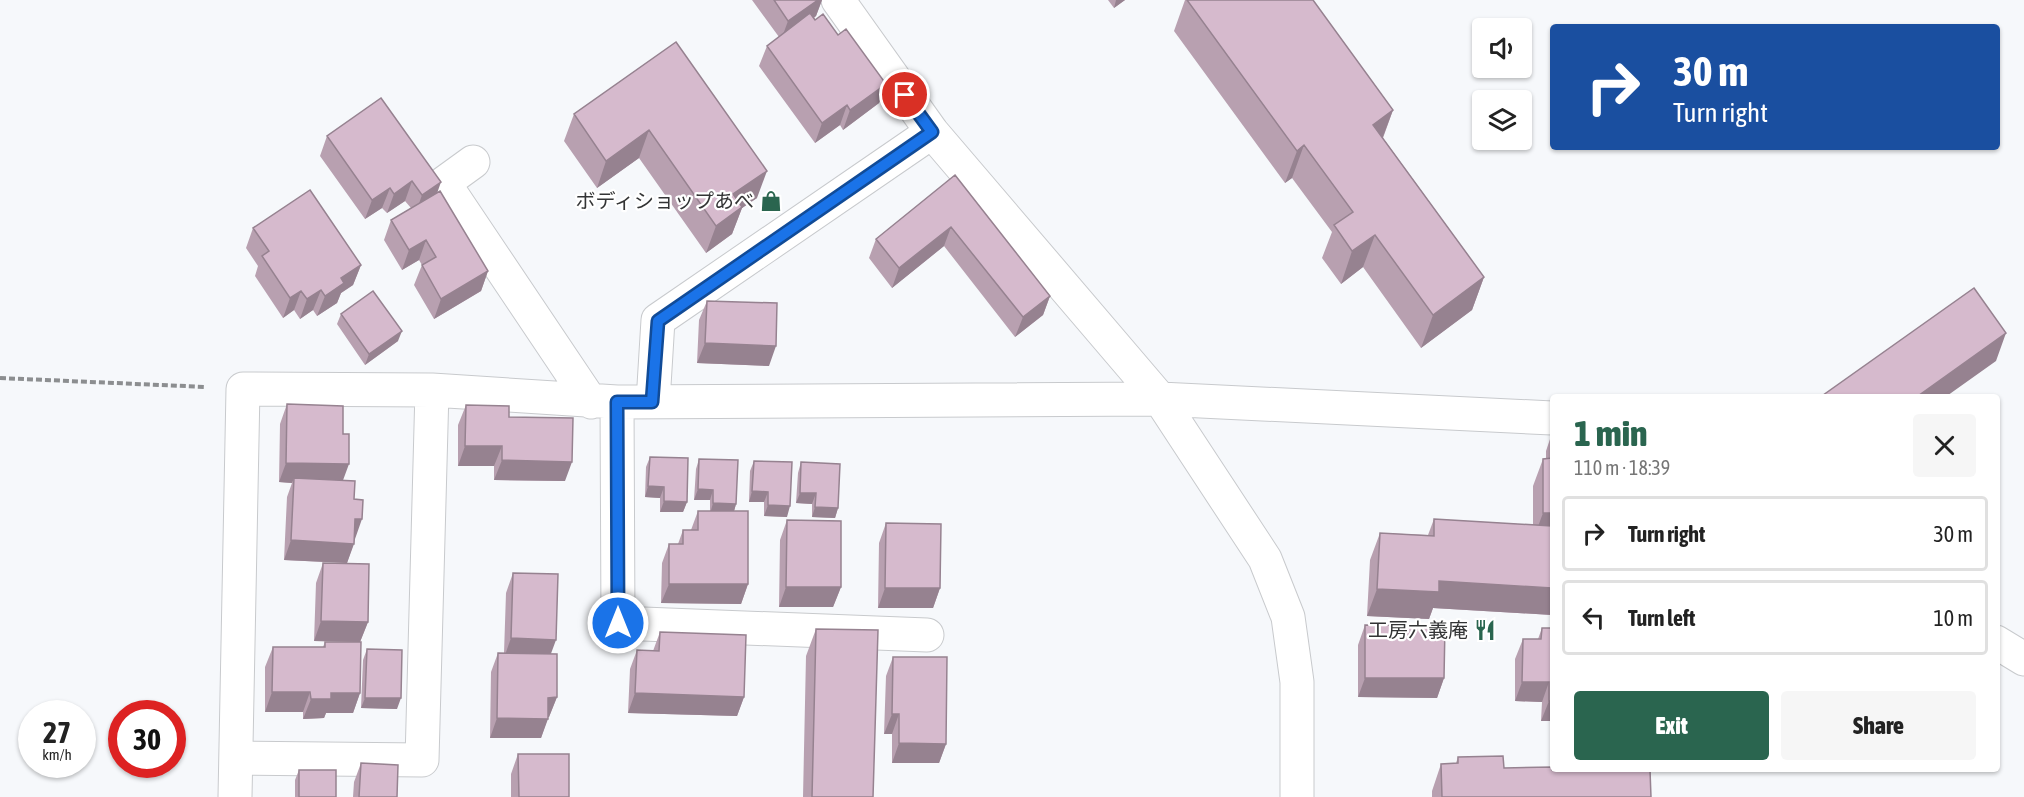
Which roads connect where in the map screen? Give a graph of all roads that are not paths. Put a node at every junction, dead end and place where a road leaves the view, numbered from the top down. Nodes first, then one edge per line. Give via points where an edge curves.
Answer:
1 (838, 0) edge
2 (932, 132) junction
3 (472, 162) dead end
4 (432, 390) junction
5 (1160, 399) junction
6 (604, 402) junction
7 (652, 402) junction
8 (1550, 418) edge
9 (927, 635) dead end
10 (2000, 644) edge
11 (2024, 659) edge
12 (236, 759) junction
13 (235, 797) edge
14 (1297, 797) edge

1 - 2 street
2 - 5 street
2 - 7 street via 658,321
3 - 6 street via 444,183
4 - 6 street
4 - 12 street via 422,760
4 - 12 street via 243,389
5 - 7 street
5 - 8 street
5 - 14 street via 1265,559 1288,617 1297,682
6 - 7 street
6 - 9 street via 618,623
10 - 11 street
12 - 13 street

